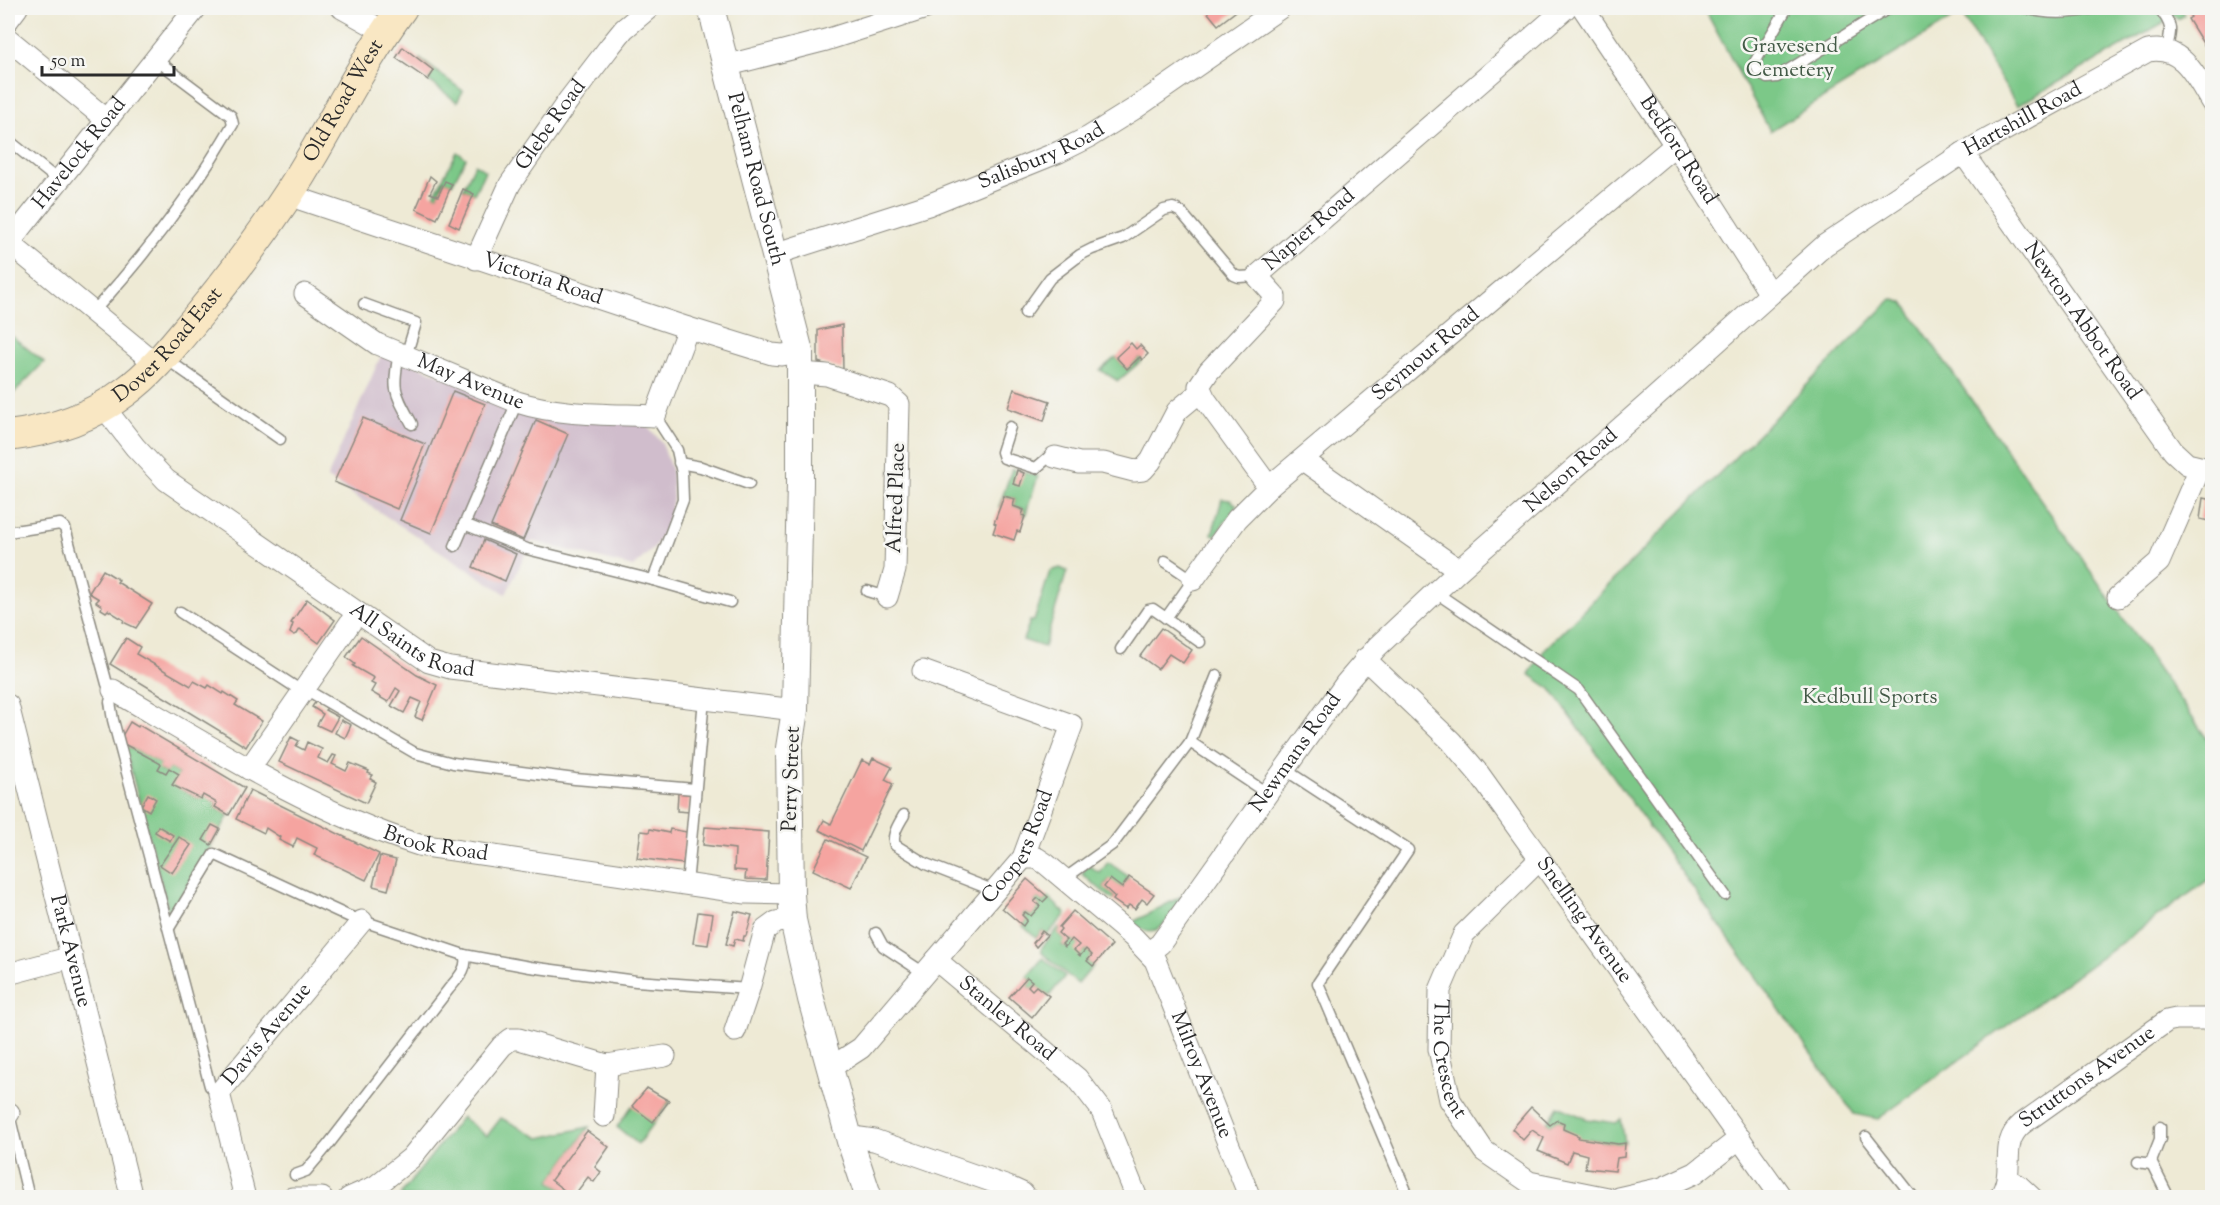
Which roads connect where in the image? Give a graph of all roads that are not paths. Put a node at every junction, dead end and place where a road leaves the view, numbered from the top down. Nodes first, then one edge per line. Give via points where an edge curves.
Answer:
1 (17, 8) edge
2 (196, 8) edge
3 (342, 8) edge
4 (402, 8) edge
5 (649, 8) edge
6 (711, 8) edge
7 (926, 8) edge
8 (1280, 8) edge
9 (1566, 8) edge
10 (1583, 8) edge
11 (1787, 8) edge
12 (1889, 8) edge
13 (2026, 8) edge
14 (2097, 8) edge
15 (2159, 8) edge
16 (8, 20) edge
17 (385, 32) junction
18 (8, 39) edge
19 (2166, 51) junction
20 (155, 59) junction
21 (725, 66) junction
22 (2212, 104) edge
23 (107, 120) junction
24 (8, 140) edge
25 (1675, 145) junction
26 (1963, 153) junction
27 (59, 181) junction
28 (288, 195) junction
29 (8, 243) edge
30 (1825, 245) joint
31 (775, 254) junction
32 (476, 259) junction
33 (1257, 276) junction
34 (305, 294) dead end
35 (1770, 294) junction
36 (364, 304) dead end
37 (94, 311) junction
38 (1025, 313) dead end
39 (688, 328) junction
40 (403, 354) junction
41 (160, 360) junction
42 (800, 363) junction
43 (1200, 392) junction
44 (895, 399) joint
45 (517, 402) junction
46 (103, 406) junction
47 (655, 416) junction
48 (412, 424) dead end
49 (1010, 427) dead end
50 (8, 436) edge
51 (280, 439) dead end
52 (1055, 457) joint
53 (1303, 460) junction
54 (679, 463) junction
55 (2206, 469) edge
56 (749, 484) dead end
57 (1269, 487) junction
58 (464, 524) junction
59 (8, 532) edge
60 (455, 546) dead end
61 (1165, 561) dead end
62 (1459, 570) junction
63 (653, 580) junction
64 (1193, 580) junction
65 (1435, 592) junction
66 (877, 594) dead end
67 (2118, 597) dead end
68 (730, 602) dead end
69 (180, 612) dead end
70 (357, 613) junction
71 (1166, 618) junction
72 (1200, 642) dead end
73 (1121, 650) dead end
74 (1365, 659) junction
75 (923, 671) dead end
76 (1217, 675) dead end
77 (113, 690) junction
78 (304, 690) junction
79 (704, 699) junction
80 (8, 708) edge
81 (795, 710) junction
82 (1190, 742) junction
83 (249, 769) junction
84 (1284, 769) junction
85 (695, 789) junction
86 (1268, 794) junction
87 (904, 814) dead end
88 (1023, 858) junction
89 (1540, 859) junction
90 (1064, 879) junction
91 (687, 885) junction
92 (995, 891) junction
93 (791, 894) junction
94 (1725, 895) dead end
95 (794, 920) junction
96 (362, 921) junction
97 (169, 928) junction
98 (876, 933) dead end
99 (1149, 952) junction
100 (464, 955) junction
101 (72, 957) junction
102 (930, 966) junction
103 (8, 974) edge
104 (749, 989) junction
105 (2210, 1025) edge
106 (735, 1031) dead end
107 (665, 1056) dead end
108 (830, 1062) junction
109 (607, 1065) junction
110 (219, 1093) junction
111 (8, 1112) edge
112 (604, 1116) dead end
113 (2160, 1127) dead end
114 (1740, 1137) junction
115 (1866, 1137) dead end
116 (850, 1141) junction
117 (2138, 1162) dead end
118 (2151, 1164) junction
119 (295, 1174) dead end
120 (2003, 1189) edge
121 (29, 1197) edge
122 (132, 1197) edge
123 (245, 1197) edge
124 (292, 1197) edge
125 (322, 1197) edge
126 (349, 1197) edge
127 (868, 1197) edge
128 (1026, 1197) edge
129 (1137, 1197) edge
130 (1250, 1197) edge
131 (1409, 1197) edge
132 (1608, 1197) edge
133 (1618, 1197) edge
134 (1782, 1197) edge
135 (1914, 1197) edge
136 (2032, 1197) edge
137 (2169, 1197) edge

1 - 16 street
2 - 20 street, Havelock Road
3 - 17 street
4 - 17 main road, Old Road West
5 - 32 street, Glebe Road via 624,29 531,153 510,184
6 - 21 street, Pelham Road South
7 - 21 street via 826,40
8 - 31 street, Salisbury Road via 1134,109 1059,152 928,204
9 - 33 street, Napier Road
10 - 25 street, Bedford Road
11 - 12 lane via 1755,62 1767,78 1777,77
13 - 14 lane via 2073,12
15 - 19 lane via 2172,30
17 - 28 main road, Old Road West
18 - 23 street
19 - 22 street via 2186,62
19 - 26 street, Hartshill Road via 2141,53
20 - 23 street, Havelock Road
20 - 37 lane via 231,116 233,123 191,190
21 - 31 street, Pelham Road South
23 - 27 street, Havelock Road
24 - 27 lane
25 - 35 street, Bedford Road
25 - 53 street, Seymour Road
26 - 30 street, Hartshill Road
26 - 55 street, Newton Abbot Road via 2167,444 2181,460
27 - 29 street, Havelock Road
28 - 32 street, Victoria Road
28 - 41 main road, Dover Road East
29 - 37 street
30 - 35 street, Nelson Road
31 - 42 street, Pelham Road South
32 - 39 street, Victoria Road
33 - 38 lane via 1234,275 1181,212 1170,208 1116,242 1080,255 1050,278
33 - 43 street, Napier Road via 1275,301 1202,381 1198,386
34 - 40 street, May Avenue via 377,344
35 - 62 street, Nelson Road
36 - 40 lane via 416,323
37 - 41 street
39 - 42 street, Victoria Road
39 - 47 street
40 - 45 street, May Avenue
40 - 48 lane via 394,381 397,396
41 - 46 main road, Dover Road East via 124,393
41 - 51 lane
42 - 44 street, Victoria Road
42 - 81 street, Perry Street
43 - 52 street via 1177,411 1143,471
43 - 57 street
44 - 66 street, Alfred Place via 899,407 894,570
45 - 47 street, May Avenue via 537,408
45 - 58 lane
46 - 50 main road, Dover Road East via 58,426
46 - 70 street, All Saints Road via 166,480
47 - 54 lane via 677,450
49 - 52 lane via 1002,452 1004,458 1036,468 1050,456
53 - 57 street, Seymour Road
53 - 62 street
54 - 56 lane
54 - 63 lane via 683,500
55 - 67 street via 2159,562
57 - 64 street, Seymour Road via 1237,519
58 - 60 lane
58 - 63 lane via 527,549
59 - 77 lane via 60,524 65,528 107,684
61 - 64 lane
62 - 65 street, Newmans Road
63 - 68 lane
64 - 71 lane
65 - 74 street, Newmans Road
65 - 94 lane via 1579,690
69 - 78 lane
70 - 78 street
70 - 79 street, All Saints Road via 436,665
71 - 72 lane
71 - 73 lane via 1150,609
74 - 84 street, Newmans Road
74 - 89 street, Snelling Avenue via 1460,751
75 - 88 street, Coopers Road via 1072,725
76 - 82 lane
77 - 83 street, Brook Road
77 - 97 lane via 113,720
78 - 83 street
78 - 85 lane via 415,753 453,763
79 - 81 street, All Saints Road
79 - 85 lane
80 - 101 street, Park Avenue
81 - 93 street, Perry Street via 789,748
82 - 86 lane
82 - 90 lane via 1113,844
83 - 91 street, Brook Road via 380,832 419,845
84 - 86 street, Newmans Road
84 - 131 lane via 1408,850 1318,983
85 - 91 lane
86 - 99 street, Newmans Road via 1160,944
87 - 92 lane via 895,833 895,845 926,864
88 - 90 street via 1039,859
88 - 92 street, Coopers Road
89 - 114 street, Snelling Avenue
89 - 132 street, The Crescent via 1464,934 1440,990 1439,1048 1450,1100 1484,1151 1529,1182
90 - 99 street
91 - 93 street, Brook Road
92 - 102 street, Coopers Road
93 - 95 street, Perry Street
95 - 104 street via 776,922 765,930
95 - 108 street, Perry Street
96 - 97 lane via 214,854
96 - 100 lane
96 - 110 street, Davis Avenue
97 - 110 lane via 210,1086
98 - 102 lane via 883,946
99 - 130 street, Milroy Avenue via 1161,973
100 - 104 lane via 636,981
100 - 119 lane via 465,968 323,1152 305,1172
101 - 103 street
101 - 122 street, Park Avenue
102 - 108 street, Coopers Road via 861,1048 841,1061
102 - 129 street, Stanley Road via 1077,1078 1101,1109
104 - 106 street
105 - 120 street, Struttons Avenue via 2180,1019 2167,1021 2022,1124 2010,1141
107 - 109 street
108 - 116 street, Perry Street
109 - 112 street
109 - 126 street via 524,1040 509,1040 411,1158 376,1186
110 - 123 street, Davis Avenue
111 - 121 lane
113 - 118 lane via 2161,1137
114 - 133 street via 1695,1173 1662,1188
114 - 134 street, Snelling Avenue
115 - 135 lane
116 - 127 street, Perry Street
116 - 128 street via 874,1140 1011,1188
117 - 118 lane
118 - 137 lane
120 - 136 street via 2018,1185
124 - 125 street

